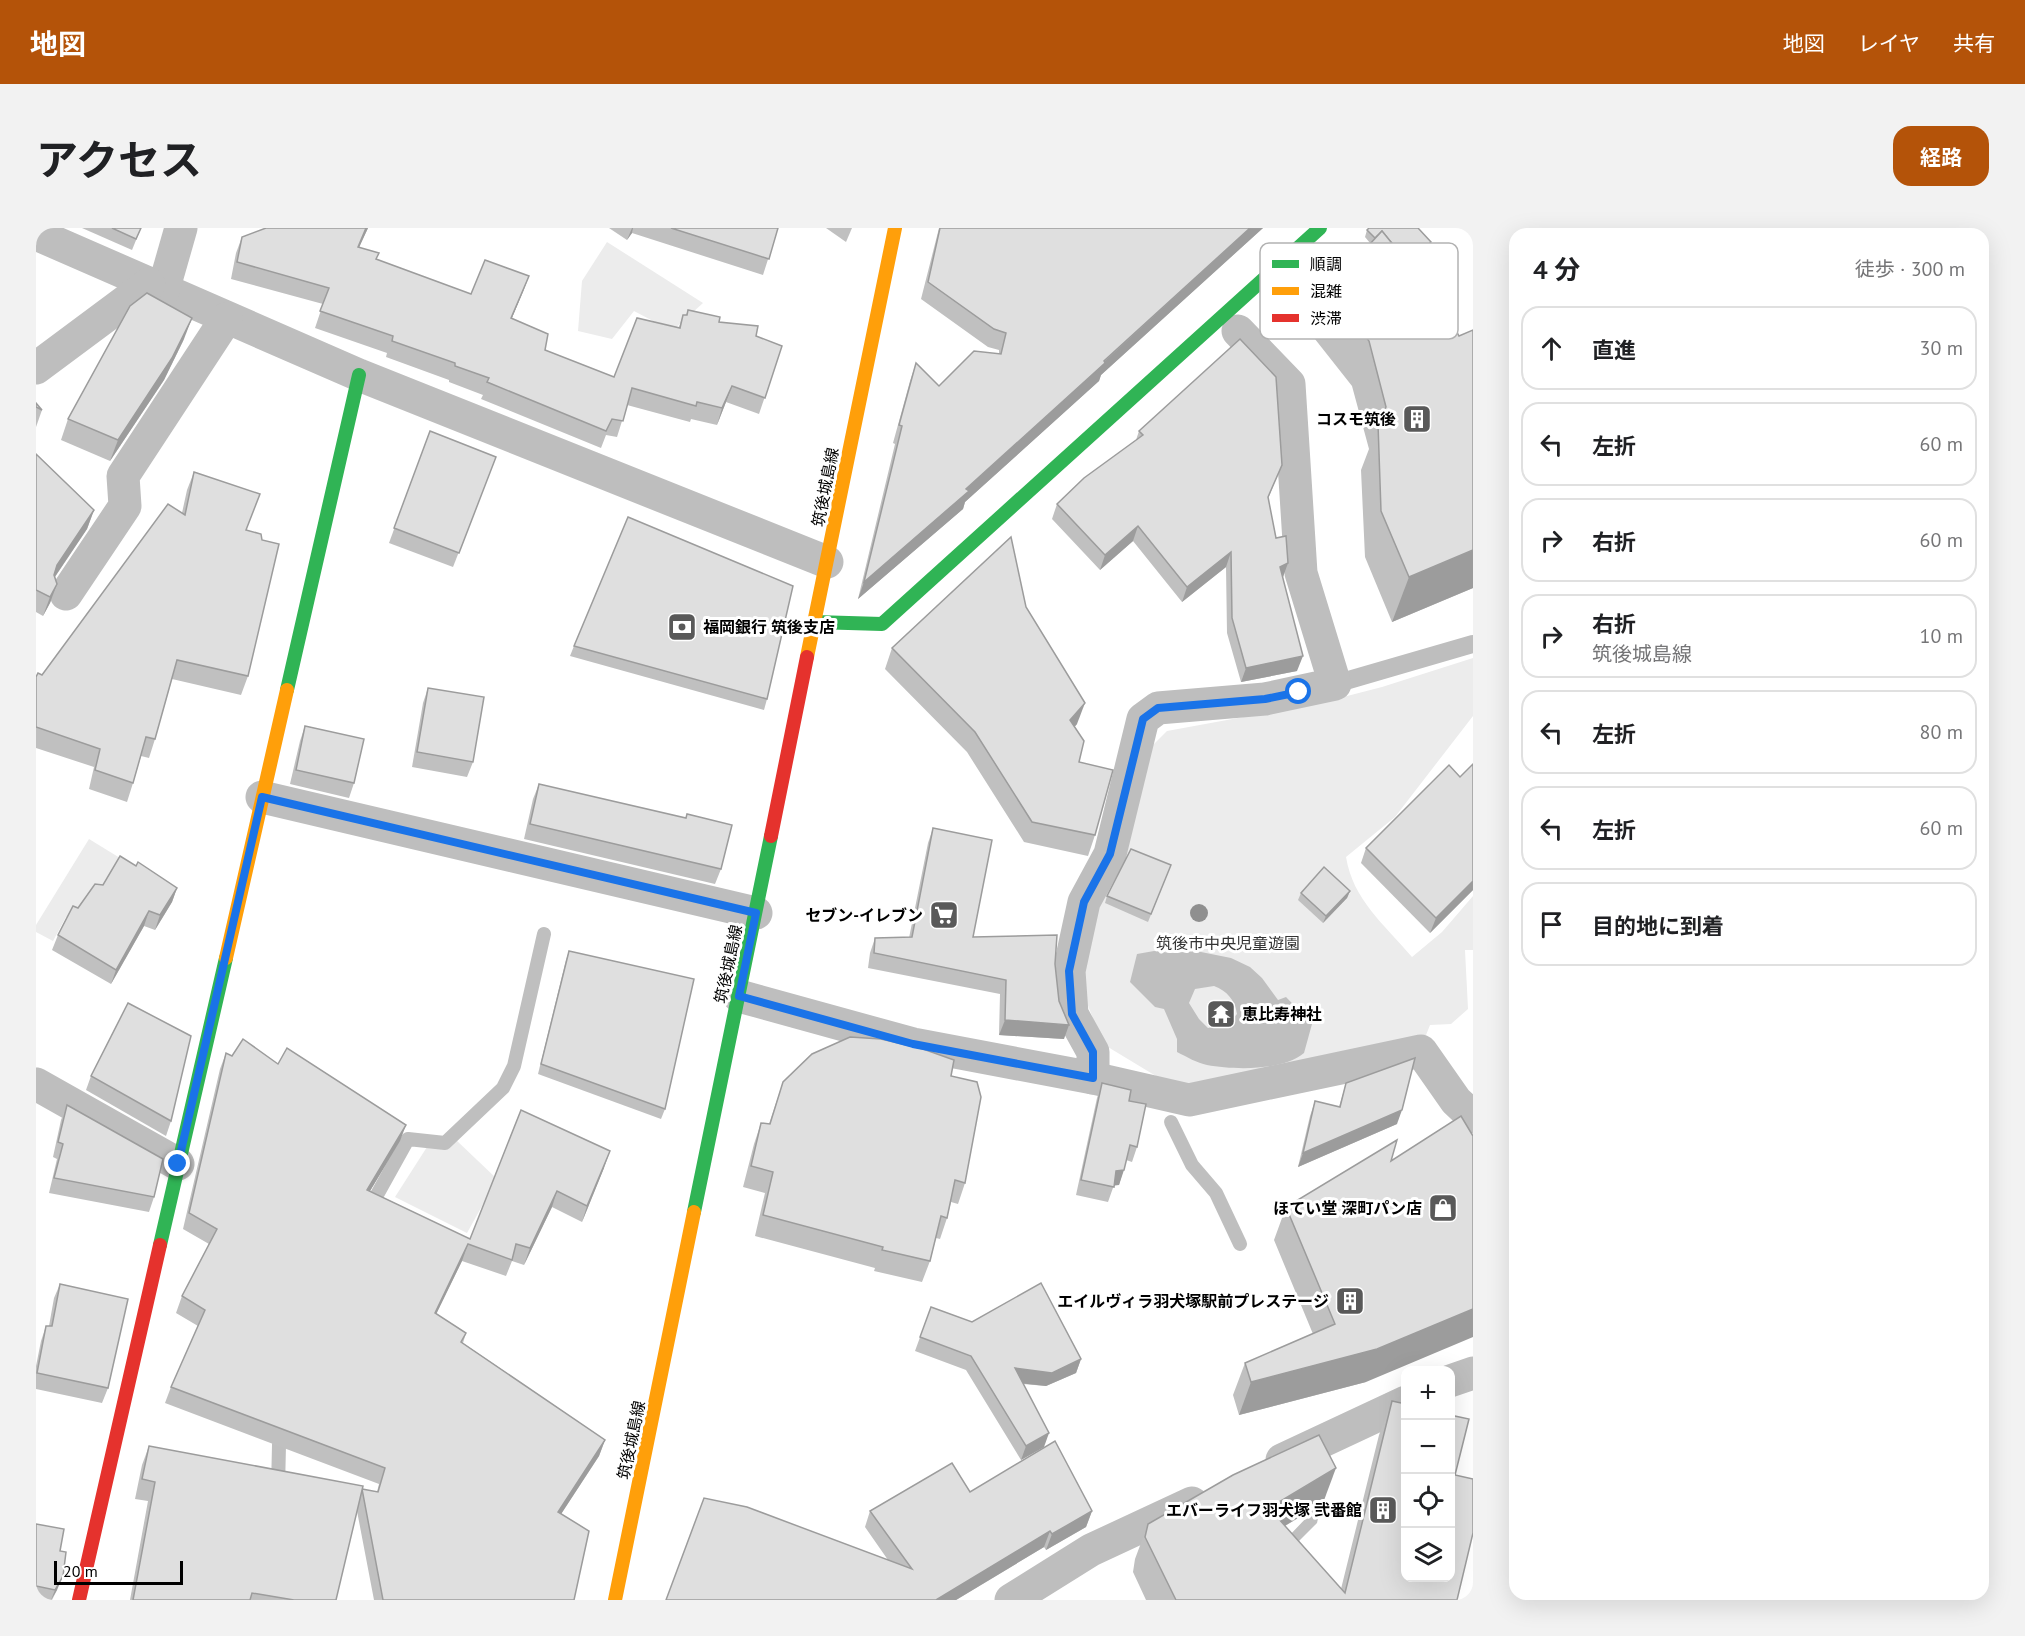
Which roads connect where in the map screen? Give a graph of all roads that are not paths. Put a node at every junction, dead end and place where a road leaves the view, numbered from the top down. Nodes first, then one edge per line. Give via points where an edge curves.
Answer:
1 (181, 228) edge
2 (895, 228) edge
3 (1320, 228) edge
4 (36, 234) edge
5 (1303, 243) edge
6 (1260, 282) edge
7 (156, 288) junction
8 (226, 319) junction
9 (1238, 331) dead end
10 (36, 368) edge
11 (359, 375) junction
12 (827, 562) junction
13 (66, 594) dead end
14 (814, 622) junction
15 (1473, 644) edge
16 (1335, 684) junction
17 (262, 797) junction
18 (756, 913) junction
19 (739, 996) junction
20 (1093, 1078) junction
21 (36, 1084) edge
22 (1473, 1117) edge
23 (178, 1164) junction
24 (1473, 1372) edge
25 (1455, 1379) edge
26 (1401, 1404) edge
27 (1254, 1474) edge
28 (1221, 1489) edge
29 (79, 1600) edge
30 (615, 1600) edge
31 (1011, 1600) edge

1 - 7 street
2 - 12 street, 筑後城島線
3 - 5 street
4 - 7 street
6 - 14 street via 882,624
7 - 8 street
7 - 10 street
8 - 11 street
8 - 13 street via 123,476 125,506
9 - 16 street via 1289,384 1301,573
11 - 12 street
11 - 17 street
12 - 14 street, 筑後城島線
14 - 18 street, 筑後城島線
15 - 16 lane
16 - 20 street via 1265,699 1158,708 1143,719 1110,854 1084,902 1069,971 1072,1014 1093,1052
17 - 18 street
17 - 23 street
18 - 19 street, 筑後城島線
19 - 20 street via 913,1044
19 - 30 street, 筑後城島線
20 - 22 street via 1190,1100 1421,1052 1456,1101
21 - 23 street
23 - 29 street
24 - 25 street
26 - 27 street
28 - 31 street via 1092,1550

